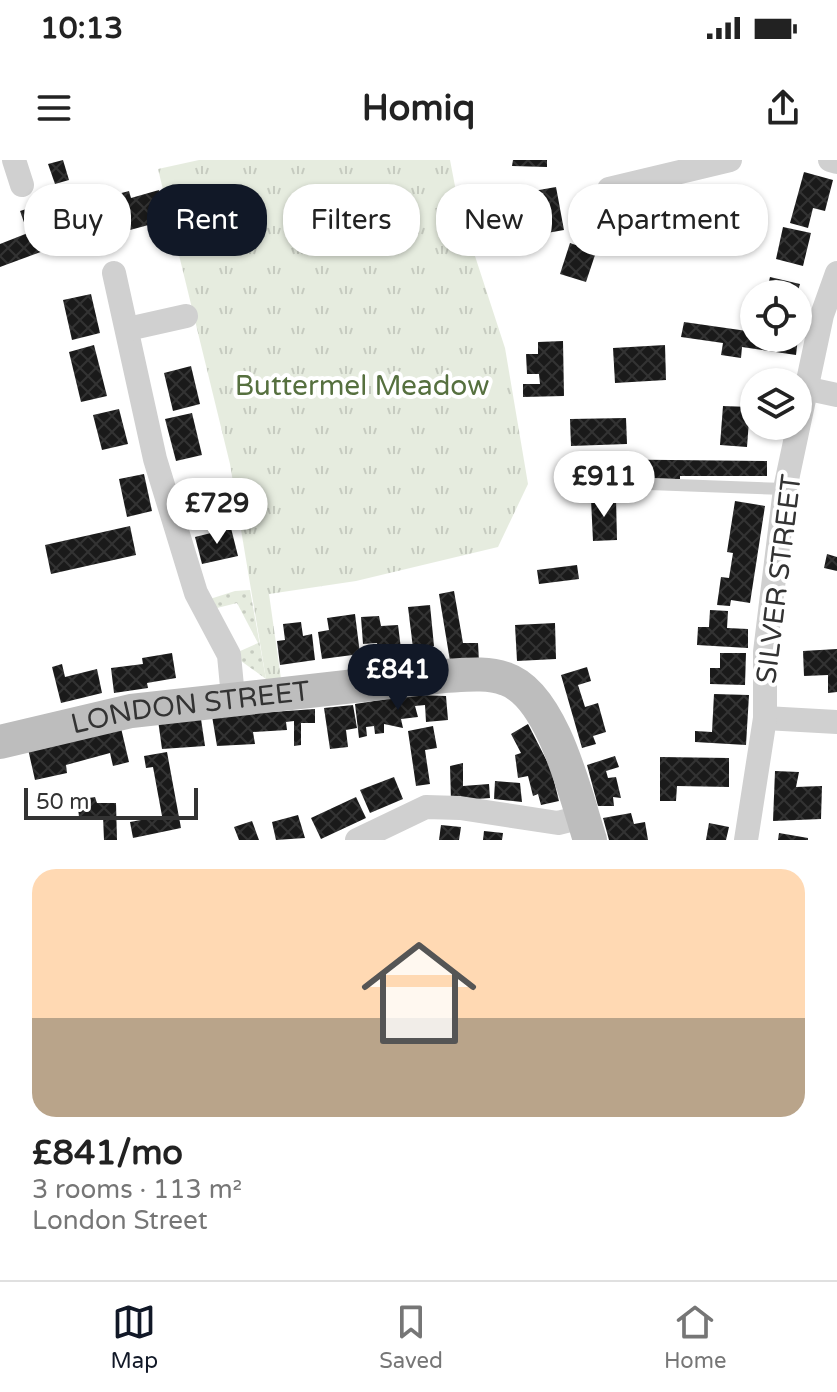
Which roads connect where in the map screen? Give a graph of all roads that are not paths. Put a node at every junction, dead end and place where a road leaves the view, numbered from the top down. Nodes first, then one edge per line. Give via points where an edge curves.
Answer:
1 (14, 160) edge
2 (730, 160) edge
3 (830, 160) edge
4 (837, 162) edge
5 (630, 184) edge
6 (22, 185) dead end
7 (114, 273) dead end
8 (837, 273) edge
9 (186, 316) dead end
10 (128, 329) junction
11 (812, 372) edge
12 (812, 390) edge
13 (837, 395) edge
14 (797, 440) edge
15 (649, 484) dead end
16 (785, 489) junction
17 (233, 697) junction
18 (765, 718) junction
19 (837, 722) edge
20 (0, 742) edge
21 (586, 829) edge
22 (357, 840) edge
23 (746, 840) edge

1 - 6 street
2 - 5 street
3 - 4 street
7 - 10 street
8 - 11 street, SILVER STREET via 822,315
9 - 10 street
10 - 17 street via 155,459 196,593 229,655
12 - 13 street
14 - 16 street, SILVER STREET
15 - 16 lane
16 - 18 street, SILVER STREET via 765,652
17 - 20 street, LONDON STREET via 131,711
17 - 21 street, LONDON STREET via 444,676 507,679 528,693 543,714
18 - 19 street
18 - 23 street, SILVER STREET
21 - 22 street via 426,807

